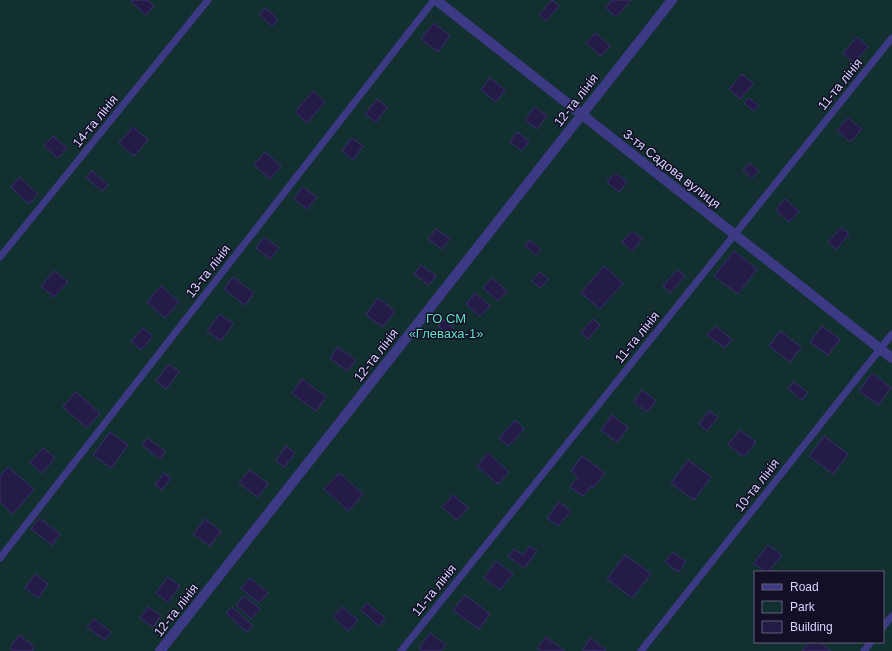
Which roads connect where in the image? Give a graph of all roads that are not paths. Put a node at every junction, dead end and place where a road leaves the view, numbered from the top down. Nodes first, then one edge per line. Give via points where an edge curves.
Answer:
1 (208, 0) edge
2 (435, 0) edge
3 (672, 0) edge
4 (892, 38) edge
5 (582, 114) junction
6 (735, 234) junction
7 (0, 257) edge
8 (892, 334) edge
9 (881, 349) junction
10 (892, 358) edge
11 (0, 558) edge
12 (892, 616) edge
13 (884, 626) edge
14 (870, 643) edge
15 (160, 651) edge
16 (401, 651) edge
17 (641, 651) edge
18 (864, 651) edge

1 - 7 lane, 14-та лінія
2 - 5 street, 3-тя Садова вулиця
2 - 11 lane, 13-та лінія
3 - 5 street, 12-та лінія
4 - 6 lane, 11-та лінія
5 - 6 street, 3-тя Садова вулиця
5 - 15 street, 12-та лінія
6 - 9 street, 3-тя Садова вулиця
6 - 16 lane, 11-та лінія
8 - 9 lane, 10-та лінія
9 - 10 street, 3-тя Садова вулиця
9 - 17 lane, 10-та лінія
12 - 13 lane
14 - 18 lane

